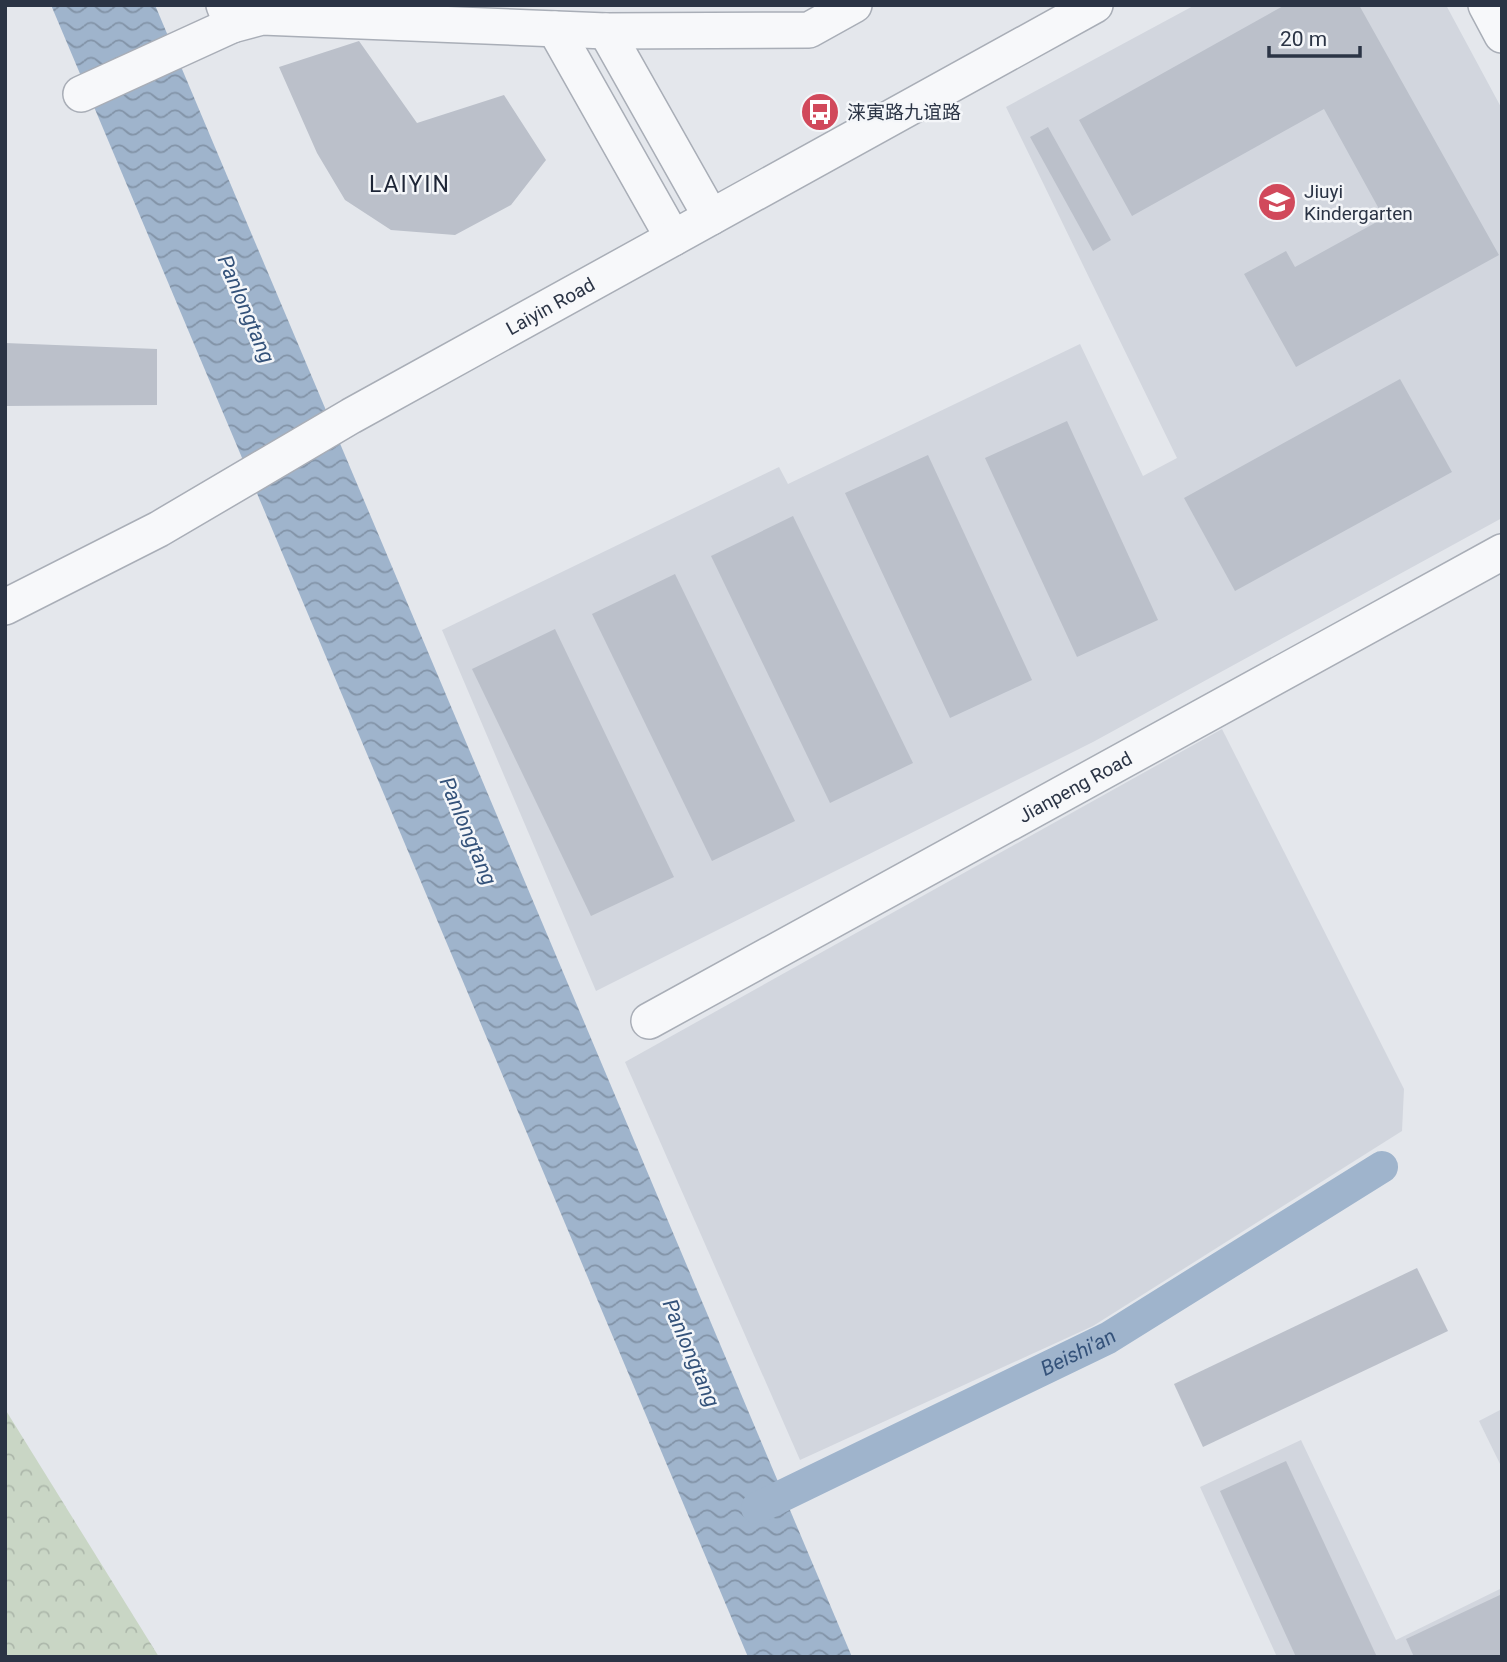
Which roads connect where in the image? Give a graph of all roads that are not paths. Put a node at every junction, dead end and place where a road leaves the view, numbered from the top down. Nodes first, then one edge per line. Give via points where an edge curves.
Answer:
1 (854, 5) edge
2 (1095, 5) edge
3 (1486, 5) edge
4 (228, 15) edge
5 (555, 29) junction
6 (606, 31) junction
7 (1502, 35) edge
8 (81, 94) dead end
9 (711, 217) junction
10 (673, 238) junction
11 (1502, 552) edge
12 (5, 607) edge
13 (649, 1021) dead end

1 - 6 street via 809,30
2 - 9 street, Laiyin Road
3 - 7 street
4 - 5 street
4 - 8 street
5 - 6 street
5 - 10 street
6 - 9 street
9 - 10 street, Laiyin Road
10 - 12 street, Laiyin Road via 351,416 159,529
11 - 13 street, Jianpeng Road

